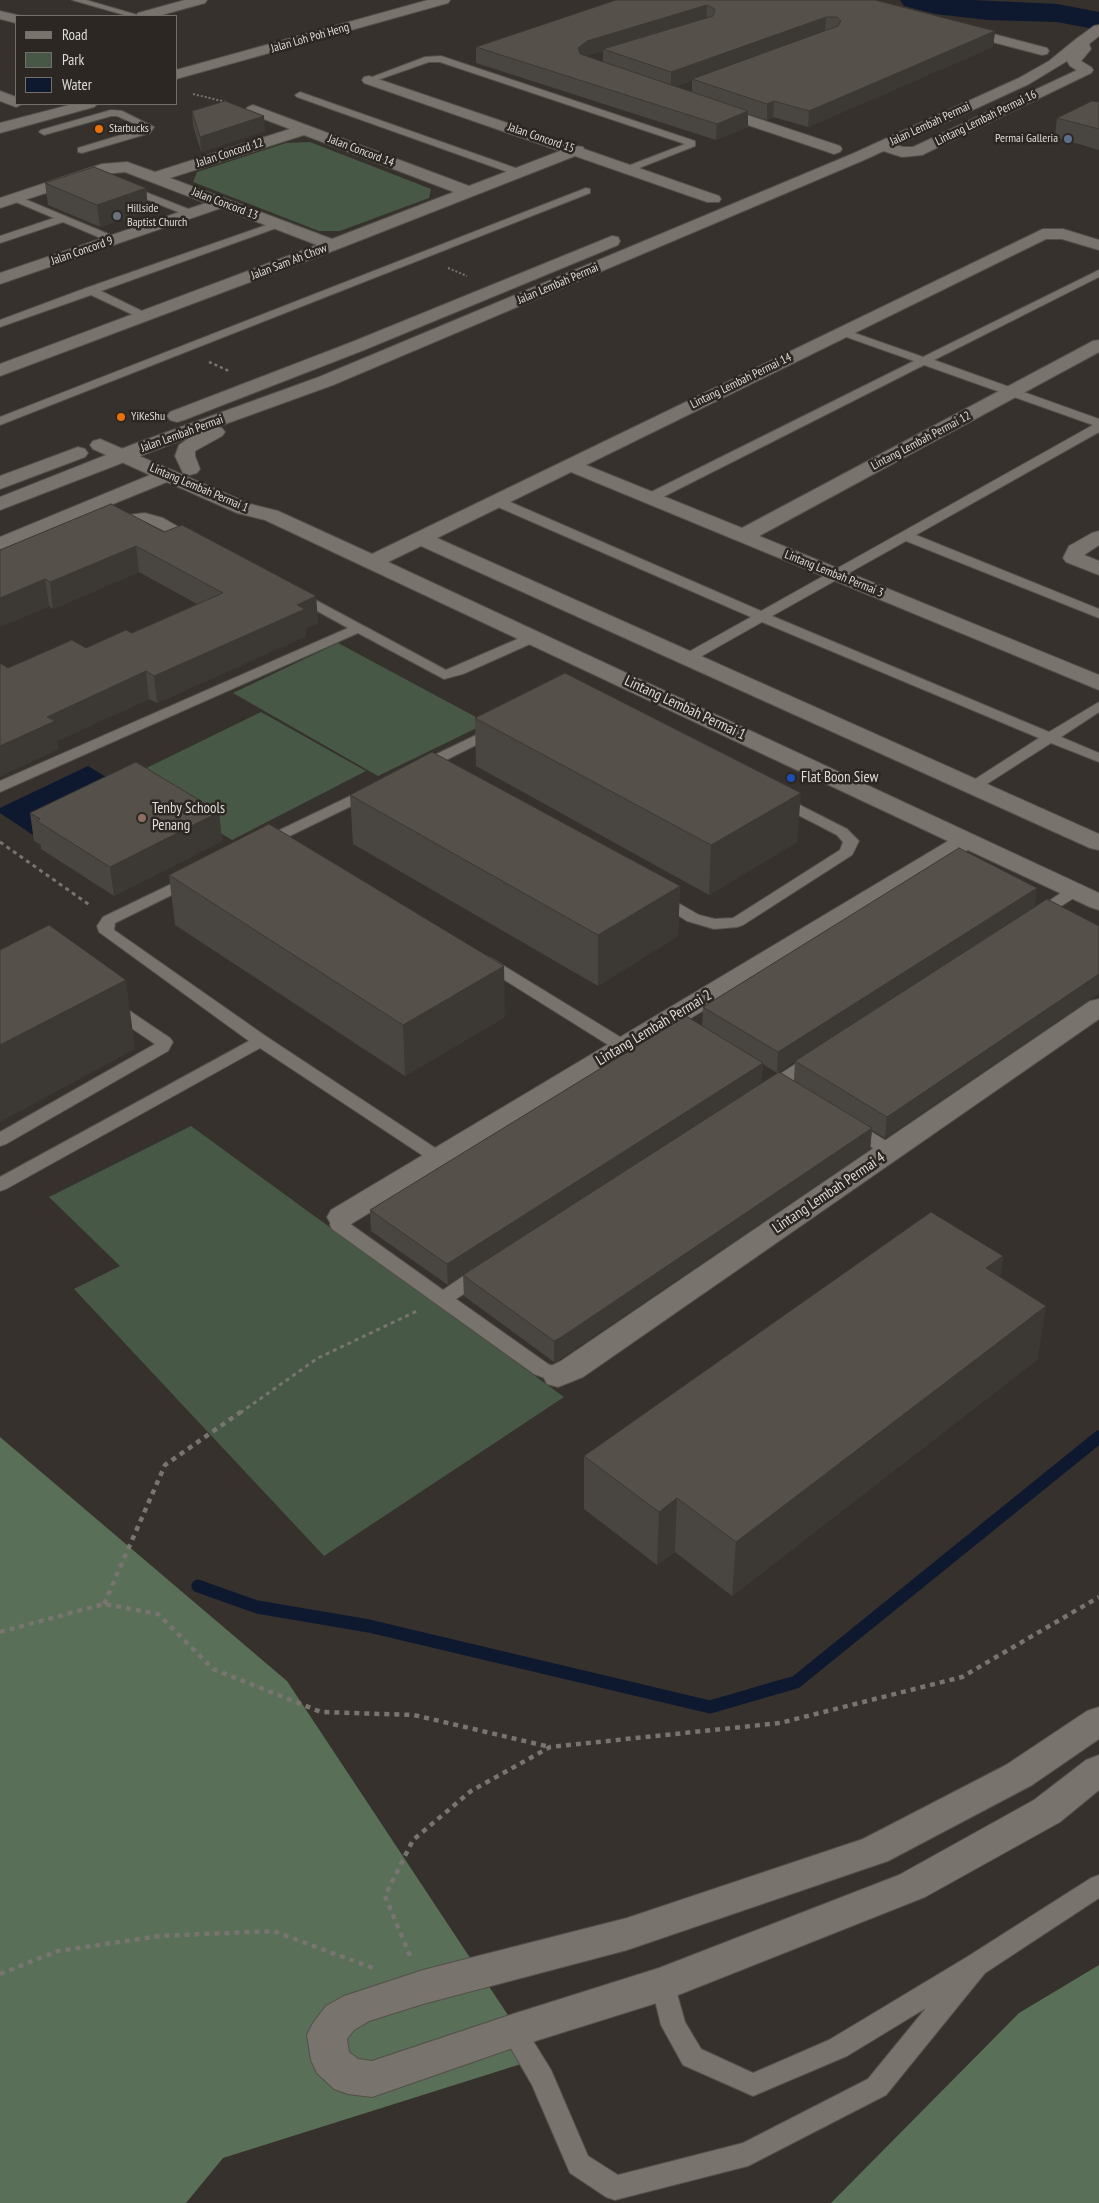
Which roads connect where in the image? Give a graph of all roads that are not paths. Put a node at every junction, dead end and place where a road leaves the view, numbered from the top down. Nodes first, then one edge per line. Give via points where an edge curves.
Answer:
1 (76, 0) edge
2 (200, 0) edge
3 (443, 0) edge
4 (0, 15) edge
5 (133, 15) edge
6 (147, 15) edge
7 (1099, 19) edge
8 (15, 20) edge
9 (958, 29) edge
10 (1087, 34) edge
11 (1051, 46) junction
12 (1027, 59) dead end
13 (1054, 64) junction
14 (1093, 72) edge
15 (178, 74) edge
16 (368, 80) joint
17 (300, 95) dead end
18 (0, 96) edge
19 (15, 102) edge
20 (698, 104) edge
21 (46, 105) edge
22 (85, 105) edge
23 (27, 107) edge
24 (928, 109) dead end
25 (253, 110) edge
26 (0, 118) edge
27 (0, 128) edge
28 (304, 130) junction
29 (44, 132) dead end
30 (851, 141) dead end
31 (884, 146) junction
32 (834, 149) junction
33 (82, 150) dead end
34 (577, 150) junction
35 (808, 160) dead end
36 (629, 169) junction
37 (90, 173) junction
38 (520, 173) junction
39 (157, 177) junction
40 (469, 192) junction
41 (586, 192) dead end
42 (730, 192) dead end
43 (713, 199) junction
44 (8, 200) edge
45 (222, 203) junction
46 (686, 210) dead end
47 (192, 214) junction
48 (63, 218) junction
49 (278, 224) junction
50 (624, 236) dead end
51 (0, 240) edge
52 (114, 240) junction
53 (1099, 245) edge
54 (332, 246) junction
55 (1099, 273) edge
56 (0, 279) edge
57 (90, 290) junction
58 (144, 316) junction
59 (0, 324) edge
60 (842, 332) junction
61 (1099, 345) edge
62 (923, 361) junction
63 (0, 370) edge
64 (326, 381) junction
65 (1012, 392) junction
66 (0, 421) edge
67 (1099, 423) edge
68 (1099, 427) edge
69 (128, 447) junction
70 (570, 465) junction
71 (190, 469) junction
72 (166, 474) junction
73 (0, 483) edge
74 (650, 498) junction
75 (496, 501) junction
76 (0, 504) edge
77 (271, 514) junction
78 (98, 530) edge
79 (743, 536) junction
80 (906, 536) junction
81 (1099, 536) edge
82 (420, 538) junction
83 (0, 544) edge
84 (202, 544) edge
85 (372, 562) junction
86 (1099, 568) edge
87 (836, 575) junction
88 (284, 587) edge
89 (1099, 614) edge
90 (762, 617) junction
91 (359, 628) junction
92 (534, 638) junction
93 (688, 658) junction
94 (1099, 683) edge
95 (1099, 706) edge
96 (508, 723) edge
97 (1049, 737) junction
98 (1099, 758) edge
99 (430, 762) junction
100 (447, 772) edge
101 (404, 775) edge
102 (386, 784) edge
103 (974, 786) junction
104 (0, 787) edge
105 (764, 792) edge
106 (280, 835) junction
107 (967, 840) junction
108 (1099, 842) edge
109 (297, 845) edge
110 (254, 848) edge
111 (203, 873) edge
112 (642, 888) edge
113 (1074, 891) junction
114 (1099, 902) edge
115 (1025, 923) edge
116 (473, 954) edge
117 (100, 999) edge
118 (1099, 1007) edge
119 (261, 1041) junction
120 (624, 1047) junction
121 (828, 1051) edge
122 (762, 1073) edge
123 (778, 1084) junction
124 (794, 1093) edge
125 (753, 1100) edge
126 (834, 1117) edge
127 (0, 1140) edge
128 (890, 1151) junction
129 (440, 1159) junction
130 (0, 1185) edge
131 (342, 1217) joint
132 (493, 1266) edge
133 (442, 1299) junction
134 (558, 1376) joint
135 (1099, 1721) edge
136 (1099, 1770) edge
137 (1099, 1886) edge
138 (976, 1965) junction
139 (663, 1984) junction
140 (513, 2031) junction

1 - 5 lane
2 - 6 street
3 - 15 street, Jalan Loh Poh Heng
4 - 8 street
7 - 10 street, Jalan Lembah Permai
9 - 11 street
10 - 11 street, Jalan Lembah Permai
10 - 13 street, Jalan Lembah Permai
10 - 14 street via 1084,48 1074,60
11 - 12 street, Jalan Lembah Permai
13 - 14 street
13 - 24 street via 1034,65 971,95
13 - 31 street, Jalan Lembah Permai
14 - 31 street, Lintang Lembah Permai 16 via 1042,90 916,152 902,152
16 - 34 street, Jalan Concord 15
16 - 36 lane via 428,60 441,59 692,143
17 - 38 lane
18 - 19 street
20 - 32 street
21 - 23 street
22 - 27 street
23 - 26 street
25 - 28 street, Jalan Concord 14
28 - 39 street, Jalan Concord 12
28 - 40 street, Jalan Concord 14
29 - 33 lane via 111,113 119,113 149,127 147,131
30 - 32 street
31 - 64 street, Jalan Lembah Permai
32 - 35 street
34 - 36 street, Jalan Concord 15
34 - 38 street, Jalan Sam Ah Chow
36 - 43 street, Jalan Concord 15
37 - 39 street, Jalan Concord 13 via 118,166
37 - 44 street
37 - 47 lane
38 - 40 street, Jalan Sam Ah Chow
39 - 45 street, Jalan Concord 13
40 - 54 street, Jalan Sam Ah Chow
41 - 66 lane
42 - 43 street
43 - 46 street
44 - 48 lane
45 - 47 street, Jalan Concord 9
45 - 49 street, Jalan Concord 13
47 - 52 street, Jalan Concord 9
48 - 51 lane
48 - 52 lane
49 - 54 street, Jalan Concord 13
49 - 57 lane
50 - 69 street, Jalan Lembah Permai via 358,346 153,424
52 - 56 street, Jalan Concord 9
53 - 60 street, Lintang Lembah Permai 14 via 1063,234 1043,234
54 - 58 street, Jalan Sam Ah Chow
55 - 62 lane
57 - 58 lane
57 - 59 lane
58 - 63 street, Jalan Sam Ah Chow
60 - 62 lane
60 - 70 street, Lintang Lembah Permai 14
61 - 65 street, Lintang Lembah Permai 12
62 - 65 lane
62 - 74 lane
64 - 69 street, Jalan Lembah Permai
64 - 71 street via 192,444 186,449 185,456
65 - 67 lane
65 - 79 street, Lintang Lembah Permai 12
68 - 80 lane
69 - 71 street, Lintang Lembah Permai 1
69 - 72 street, Lintang Lembah Permai 1
69 - 73 street, Lintang Lembah Permai 1 via 100,445
69 - 76 street, Jalan Lembah Permai
70 - 74 street, Lintang Lembah Permai 3
70 - 75 street, Lintang Lembah Permai 14
71 - 77 street, Lintang Lembah Permai 1 via 258,501
72 - 77 street, Lintang Lembah Permai 1 via 244,509
72 - 83 street
74 - 79 street, Lintang Lembah Permai 3
75 - 82 street, Lintang Lembah Permai 14
75 - 90 lane
77 - 85 street, Lintang Lembah Permai 1
78 - 84 lane via 124,519 145,517
79 - 87 street, Lintang Lembah Permai 3
80 - 87 lane
80 - 89 lane
81 - 86 street via 1076,550 1073,558
82 - 85 street, Lintang Lembah Permai 14
82 - 93 street
85 - 92 street, Lintang Lembah Permai 1
87 - 90 lane
87 - 94 street, Lintang Lembah Permai 3
88 - 91 lane
90 - 93 lane
90 - 97 lane
91 - 92 lane via 444,675
91 - 104 lane
92 - 107 street, Lintang Lembah Permai 1
93 - 103 street
95 - 97 lane
96 - 99 lane
97 - 98 lane
97 - 103 lane
99 - 100 lane
99 - 101 lane
102 - 106 lane
103 - 108 street
105 - 112 lane via 842,832 851,841 847,852 737,922 714,924 694,918
106 - 109 lane
106 - 110 lane
107 - 113 street, Lintang Lembah Permai 1
107 - 120 street, Lintang Lembah Permai 2 via 679,1023
111 - 119 lane via 109,920 105,926 107,932
113 - 114 street, Lintang Lembah Permai 1
113 - 115 lane
116 - 120 lane
117 - 127 lane via 164,1042 162,1047
118 - 128 street, Lintang Lembah Permai 4
119 - 129 lane
119 - 130 lane
120 - 129 street, Lintang Lembah Permai 2
121 - 123 lane
122 - 123 lane
123 - 124 lane
123 - 125 lane
126 - 128 lane
128 - 134 street, Lintang Lembah Permai 4
129 - 131 street, Lintang Lembah Permai 2
131 - 133 lane via 339,1225
132 - 133 lane
133 - 134 lane via 541,1369
135 - 140 street via 1018,1774 875,1850 627,1934 423,1986 358,2008 340,2018 327,2035 331,2060 348,2076 372,2079
136 - 139 street via 1047,1811 912,1886
137 - 138 lane
138 - 139 lane via 838,2048 753,2085 692,2057 673,2025
138 - 140 lane via 877,2087 748,2154 615,2188 579,2164 542,2078
139 - 140 street

